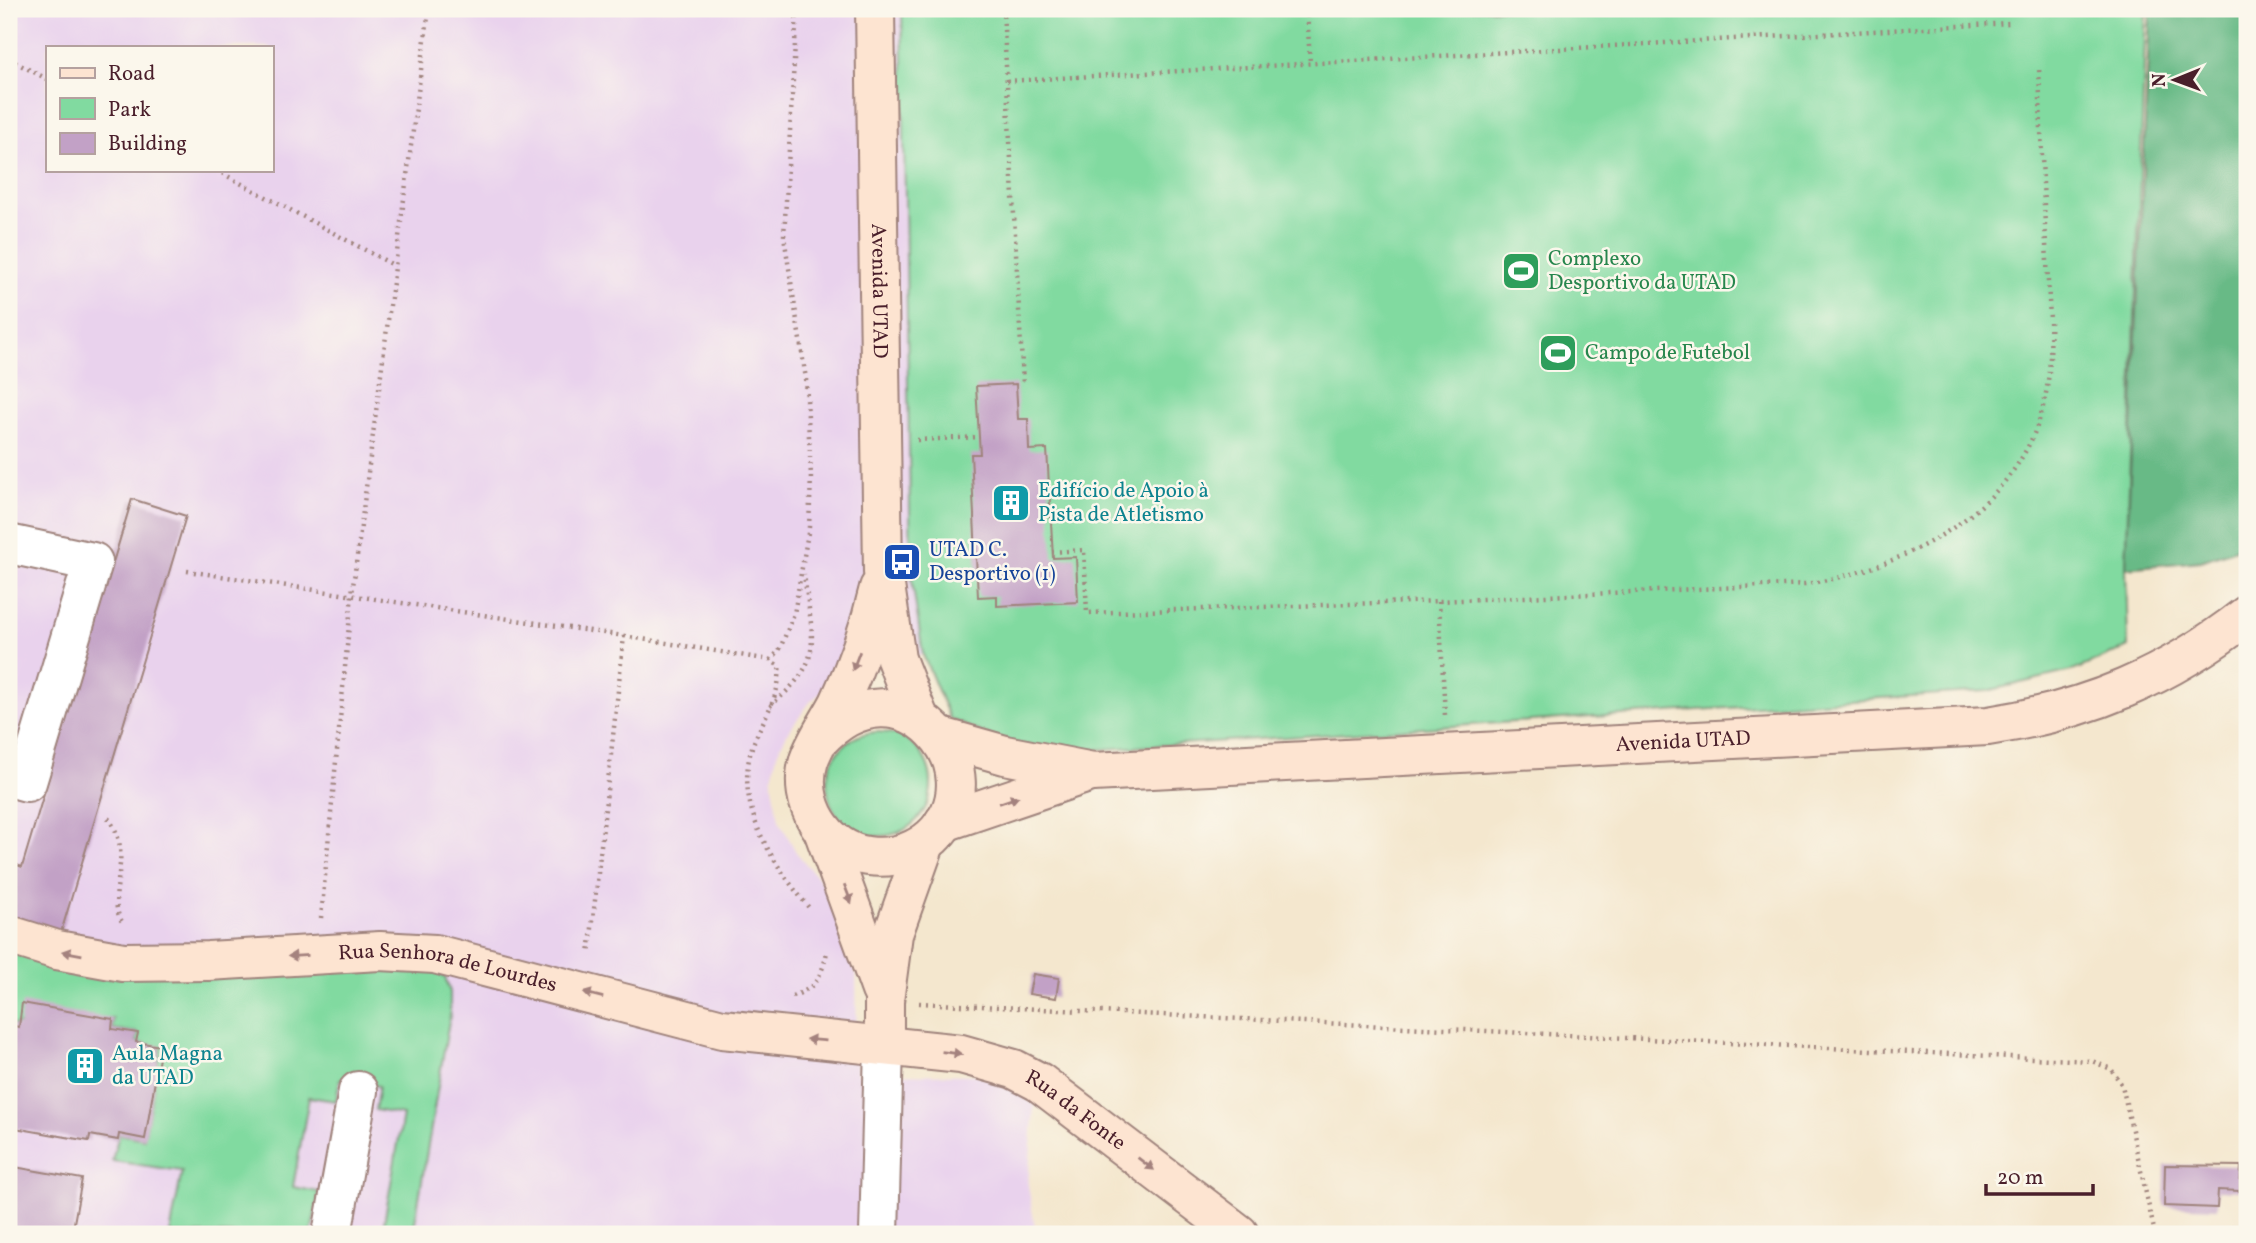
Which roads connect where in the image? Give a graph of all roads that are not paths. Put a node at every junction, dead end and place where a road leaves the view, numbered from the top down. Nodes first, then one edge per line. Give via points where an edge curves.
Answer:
1 (875, 9) edge
2 (9, 544) edge
3 (883, 572) junction
4 (2247, 615) edge
5 (930, 728) junction
6 (819, 740) junction
7 (1093, 772) junction
8 (9, 777) edge
9 (823, 831) junction
10 (934, 833) junction
11 (9, 935) edge
12 (884, 1001) junction
13 (884, 1046) junction
14 (358, 1091) dead end
15 (332, 1234) edge
16 (879, 1234) edge
17 (1239, 1234) edge

1 - 3 street, Avenida UTAD
2 - 8 street via 93,562 27,782
3 - 5 street, Avenida UTAD via 896,659
3 -> 6 street, Avenida UTAD via 855,665
4 - 7 street, Avenida UTAD via 2207,645 2140,682 2038,719 1932,732
5 - 6 street, Avenida UTAD via 898,709 876,708 854,712 834,723
5 - 7 street, Avenida UTAD via 1005,755
5 - 10 street, Avenida UTAD via 951,757 956,779 953,801
6 - 9 street, Avenida UTAD via 808,761 805,786
10 -> 7 street, Avenida UTAD
9 - 10 street, Avenida UTAD via 840,846 883,858 904,854
9 -> 12 street
10 - 12 street via 895,922
13 -> 11 street, Rua Senhora de Lourdes via 722,1029 435,954 380,951 123,962 57,950
12 - 13 street
13 - 16 street
13 -> 17 street, Rua da Fonte via 961,1054 1014,1069 1039,1082
14 - 15 street

